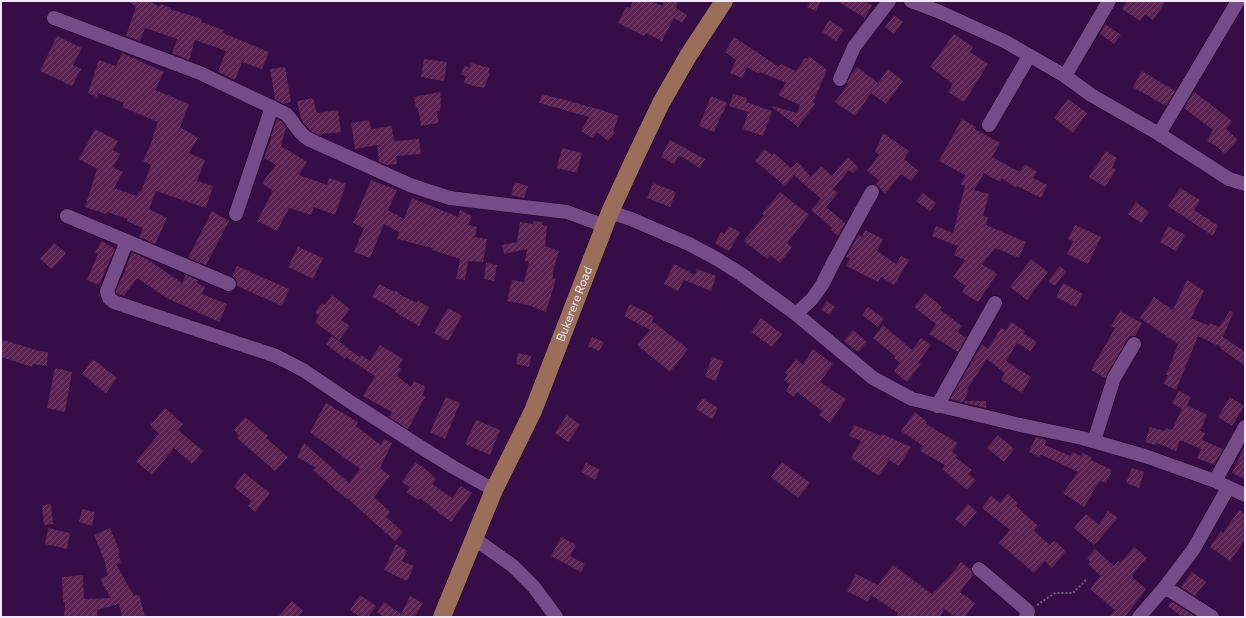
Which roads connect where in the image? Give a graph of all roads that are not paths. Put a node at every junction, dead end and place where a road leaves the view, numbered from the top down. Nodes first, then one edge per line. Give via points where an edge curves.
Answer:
1 (724, 1) edge
2 (889, 1) edge
3 (911, 1) edge
4 (1110, 1) edge
5 (1238, 1) edge
6 (54, 18) dead end
7 (1029, 56) junction
8 (1064, 76) junction
9 (840, 79) dead end
10 (272, 107) junction
11 (989, 125) dead end
12 (1159, 134) junction
13 (1245, 184) edge
14 (872, 192) dead end
15 (236, 214) dead end
16 (68, 216) dead end
17 (608, 219) junction
18 (127, 241) junction
19 (229, 284) dead end
20 (995, 302) dead end
21 (796, 314) junction
22 (1134, 344) dead end
23 (937, 406) junction
24 (1245, 427) edge
25 (1094, 441) junction
26 (1215, 481) junction
27 (1228, 488) junction
28 (494, 490) junction
29 (1245, 495) edge
30 (474, 539) junction
31 (979, 569) dead end
32 (1165, 587) junction
33 (1027, 614) edge
34 (442, 617) edge
35 (556, 617) edge
36 (1139, 617) edge
37 (1212, 617) edge

1 - 17 main road, Bukerere Road via 661,103
2 - 9 street via 854,47
3 - 7 street via 1006,42
4 - 8 street
5 - 12 street
6 - 10 street via 200,73
7 - 8 street
7 - 11 street
8 - 12 street via 1091,95
10 - 15 street
10 - 17 street via 286,114 301,135 308,139 410,185 450,198
12 - 13 street via 1229,179
14 - 21 street via 822,285
16 - 18 street
17 - 21 street via 638,222 688,244 741,274
17 - 28 main road, Bukerere Road via 532,412
18 - 19 street
18 - 28 street via 107,292 114,302 276,356 303,370 453,467
20 - 23 street
21 - 23 street via 873,378 912,399
22 - 25 street via 1114,378
23 - 25 street
24 - 26 street
25 - 26 street
26 - 27 street
27 - 29 street
27 - 32 street via 1193,550
28 - 30 main road, Bukerere Road
30 - 34 main road, Bukerere Road
30 - 35 street via 513,566 534,586
31 - 33 street
32 - 36 street
32 - 37 street

